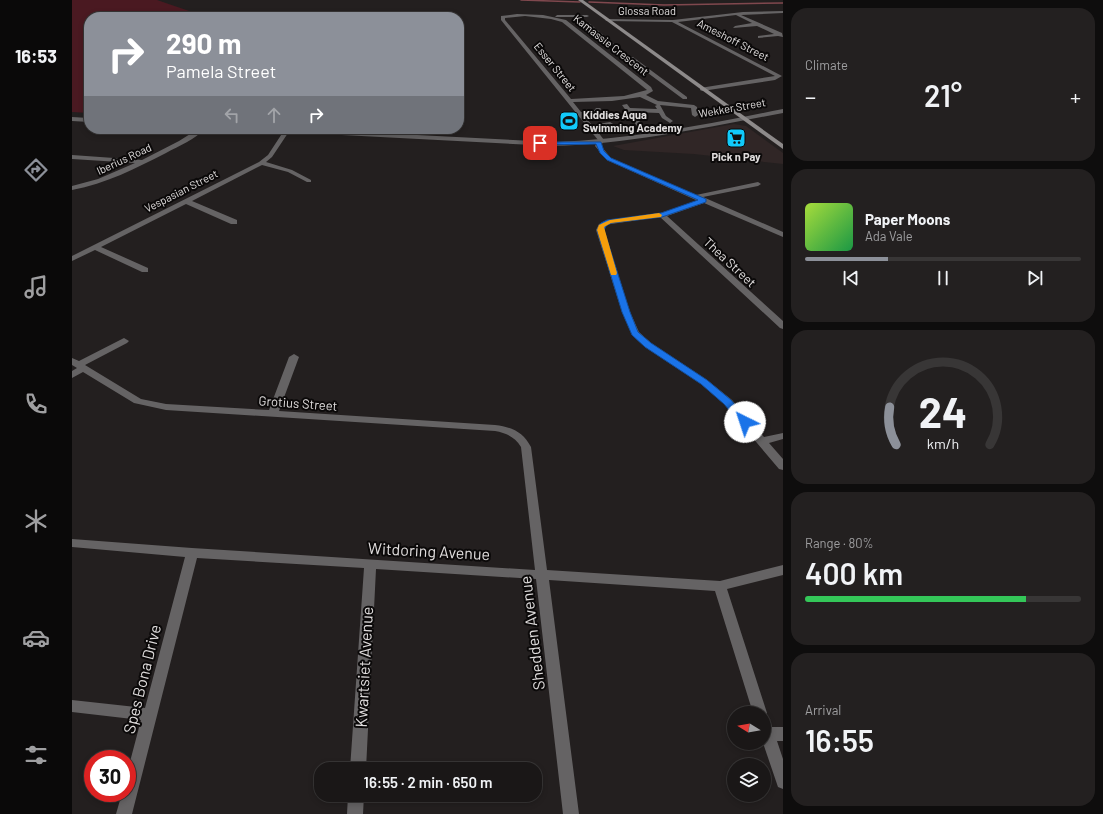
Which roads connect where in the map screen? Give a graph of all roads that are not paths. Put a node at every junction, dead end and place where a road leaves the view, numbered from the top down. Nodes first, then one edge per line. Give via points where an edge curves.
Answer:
1 (580, 0) edge
2 (782, 13) edge
3 (736, 14) junction
4 (551, 15) dead end
5 (522, 16) joint
6 (587, 16) dead end
7 (560, 18) junction
8 (607, 20) junction
9 (673, 21) junction
10 (587, 24) dead end
11 (758, 24) junction
12 (735, 27) dead end
13 (781, 35) edge
14 (760, 37) dead end
15 (596, 46) junction
16 (737, 54) junction
17 (725, 55) dead end
18 (631, 58) dead end
19 (664, 83) junction
20 (644, 84) junction
21 (705, 89) junction
22 (641, 95) junction
23 (685, 98) dead end
24 (569, 101) junction
25 (657, 102) junction
26 (625, 105) dead end
27 (598, 109) dead end
28 (629, 110) junction
29 (783, 110) edge
30 (661, 111) junction
31 (580, 114) junction
32 (695, 115) dead end
33 (744, 117) junction
34 (72, 119) edge
35 (84, 120) edge
36 (670, 121) dead end
37 (610, 124) dead end
38 (639, 125) dead end
39 (591, 127) junction
40 (195, 134) edge
41 (285, 134) edge
42 (364, 134) edge
43 (783, 142) edge
44 (599, 143) junction
45 (783, 147) edge
46 (72, 157) edge
47 (144, 162) junction
48 (261, 163) junction
49 (309, 181) dead end
50 (758, 184) dead end
51 (72, 188) edge
52 (695, 197) junction
53 (186, 201) junction
54 (704, 201) junction
55 (662, 215) junction
56 (234, 222) dead end
57 (783, 235) edge
58 (95, 247) junction
59 (72, 259) edge
60 (145, 270) dead end
61 (783, 326) edge
62 (124, 341) dead end
63 (297, 359) dead end
64 (78, 364) edge
65 (72, 375) edge
66 (276, 414) junction
67 (783, 436) edge
68 (762, 441) junction
69 (526, 447) joint
70 (783, 466) edge
71 (72, 543) edge
72 (192, 553) junction
73 (370, 565) junction
74 (783, 570) edge
75 (542, 574) junction
76 (720, 586) junction
77 (72, 706) edge
78 (758, 706) edge
79 (150, 715) junction
80 (771, 730) edge
81 (783, 734) edge
82 (771, 745) edge
83 (358, 762) edge
84 (783, 782) edge
85 (356, 802) edge
86 (124, 814) edge
87 (355, 814) edge
88 (571, 814) edge

1 - 8 main road
2 - 3 street, Glossa Road
3 - 9 street, Glossa Road
3 - 11 street
4 - 7 street
5 - 7 street, Kamassie Crescent
5 - 24 street, Esser Street via 503,18
6 - 7 street
7 - 15 street, Kamassie Crescent
8 - 9 street, Glossa Road
8 - 21 main road
9 - 16 street, Ameshoff Street
10 - 15 street via 613,44
11 - 12 street
11 - 13 street
13 - 14 street
15 - 20 street, Kamassie Crescent
16 - 17 street
16 - 21 street, Ameshoff Street via 778,74 778,77
18 - 19 street
19 - 20 street
19 - 23 street
20 - 22 street, Kamassie Crescent via 650,91
21 - 33 main road
22 - 24 street, Kamassie Crescent
22 - 25 street
24 - 31 street, Esser Street
25 - 30 street
25 - 32 street via 694,108
26 - 28 street
27 - 31 street via 595,114
28 - 30 street
28 - 38 street
29 - 33 street, Wekker Street
30 - 36 street
31 - 39 street, Esser Street
33 - 43 main road
33 - 44 street, Wekker Street
33 - 45 main road
34 - 35 street
37 - 39 street
39 - 44 street, Esser Street via 601,140
40 - 47 street, Iberius Road
41 - 48 street, Vespasian Street via 270,156
42 - 44 street, Wekker Street via 553,144
44 - 52 street via 598,146 609,159
46 - 47 street
47 - 51 street, Iberius Road via 103,181
48 - 49 street via 290,171
48 - 53 street, Vespasian Street
50 - 52 street
52 - 54 street
53 - 56 street
53 - 58 street, Vespasian Street
54 - 55 street
54 - 57 street
55 - 61 street, Thea Street
55 - 68 street via 610,222 601,226 627,316 635,333 728,402
58 - 59 street, Vespasian Street
58 - 60 street
62 - 64 street
63 - 66 street
64 - 65 street
64 - 66 street, Grotius Street via 128,396 151,404 175,408
66 - 69 street, Grotius Street via 495,428 518,435
67 - 68 street
68 - 70 street
69 - 75 street, Shedden Avenue
71 - 72 street, Witdoring Avenue
72 - 73 street, Witdoring Avenue
72 - 79 street, Spes Bona Drive
73 - 75 street, Witdoring Avenue
73 - 83 street, Kwartsiet Avenue
74 - 76 street, Witdoring Avenue
75 - 76 street, Witdoring Avenue
75 - 88 street, Shedden Avenue
76 - 78 street
77 - 79 street
79 - 86 street, Spes Bona Drive
80 - 81 street
82 - 84 street
85 - 87 street

